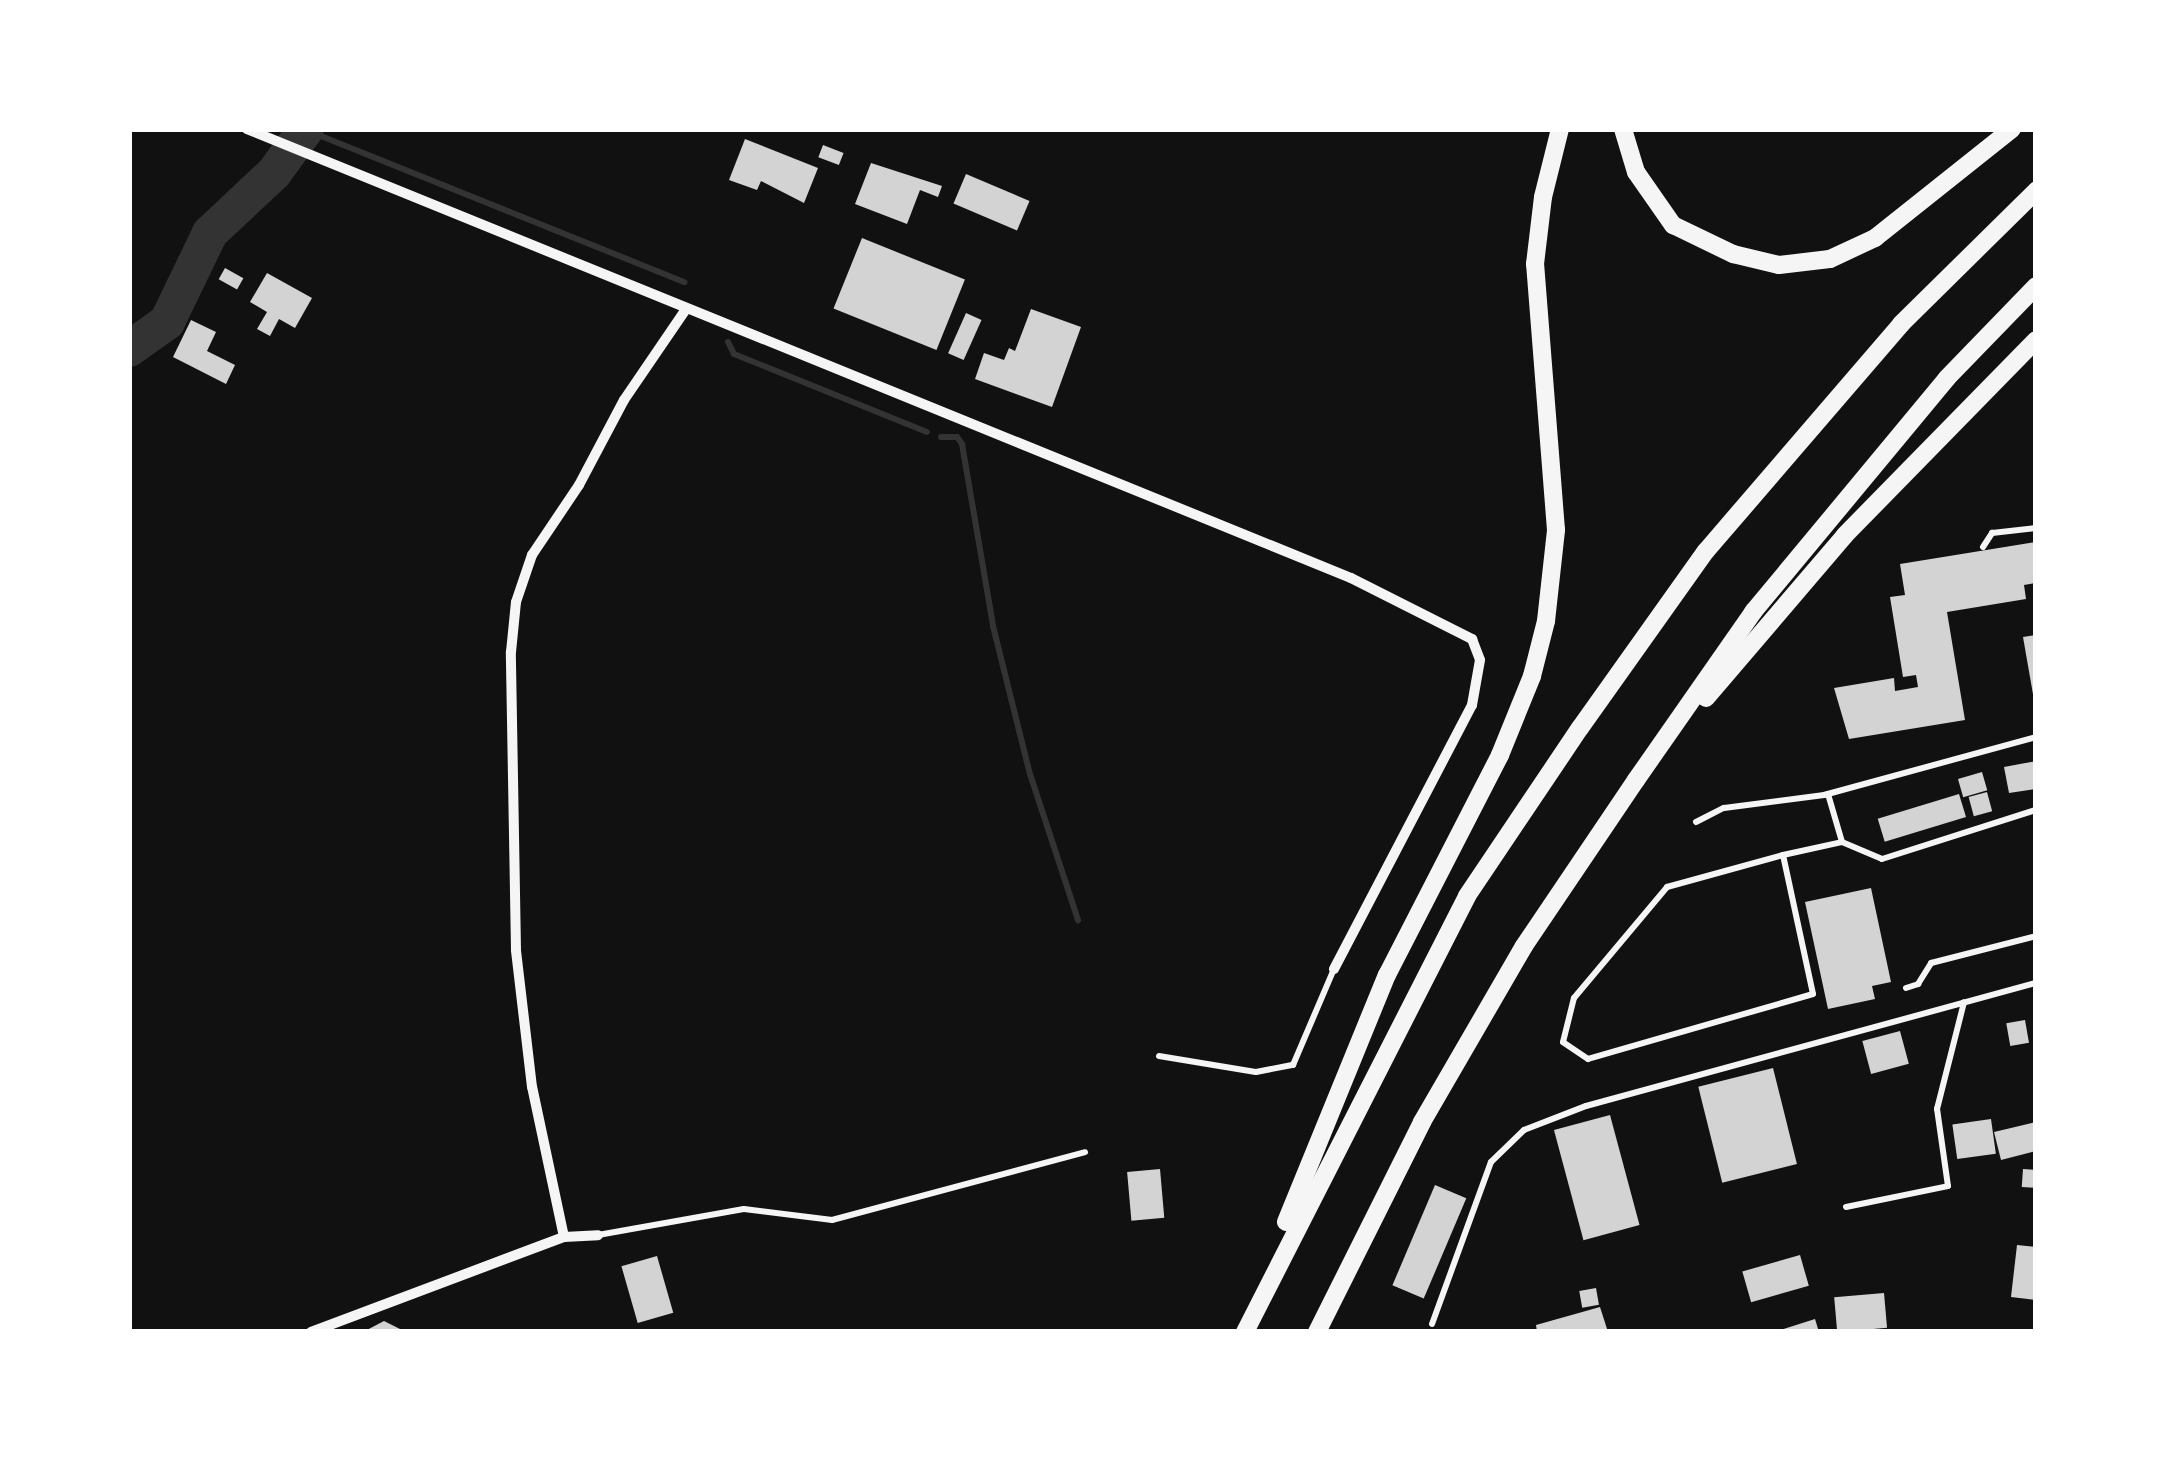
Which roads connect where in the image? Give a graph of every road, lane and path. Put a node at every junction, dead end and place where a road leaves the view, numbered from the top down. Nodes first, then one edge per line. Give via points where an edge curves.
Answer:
1 (247, 129) edge
2 (1560, 129) edge
3 (1623, 129) edge
4 (2012, 129) edge
5 (2036, 191) edge
6 (2036, 286) edge
7 (686, 309) junction
8 (2036, 340) edge
9 (2036, 528) edge
10 (1983, 547) dead end
11 (2036, 737) edge
12 (1636, 780) junction
13 (1828, 794) junction
14 (2036, 810) edge
15 (1696, 822) dead end
16 (1841, 842) junction
17 (1783, 855) junction
18 (2036, 936) edge
19 (1334, 970) joint
20 (2036, 983) edge
21 (1906, 988) dead end
22 (1964, 1002) junction
23 (1160, 1057) dead end
24 (1085, 1152) dead end
25 (1846, 1207) dead end
26 (598, 1234) joint
27 (564, 1237) junction
28 (1432, 1324) dead end
29 (311, 1332) edge
30 (1243, 1332) edge
31 (1317, 1332) edge

1 - 7 street
2 - 30 highway via 1536,238 1556,530 1532,676 1387,975
3 - 4 highway via 1636,172 1673,225 1732,254 1779,265 1830,259 1875,238
5 - 30 highway via 1900,324 1721,533 1580,728 1467,896
6 - 12 highway via 1823,525
7 - 19 street via 1351,578 1472,639 1480,660 1472,705
7 - 27 street via 532,555 516,602 516,950 532,1087
8 - 12 highway via 1845,535
9 - 10 lane via 1993,533
11 - 13 lane
12 - 31 highway via 1524,946 1422,1122
13 - 15 lane via 1724,808
13 - 16 lane
14 - 16 lane via 1882,859
16 - 17 lane
17 - 17 lane via 1813,994 1588,1059 1563,1042 1574,998 1666,887
18 - 21 lane via 1930,964
19 - 23 lane via 1294,1065 1256,1072
20 - 22 lane
22 - 25 lane via 1936,1109 1948,1186
22 - 28 lane via 1524,1130 1491,1162
24 - 26 lane via 832,1220 744,1209
26 - 27 street
27 - 29 street

